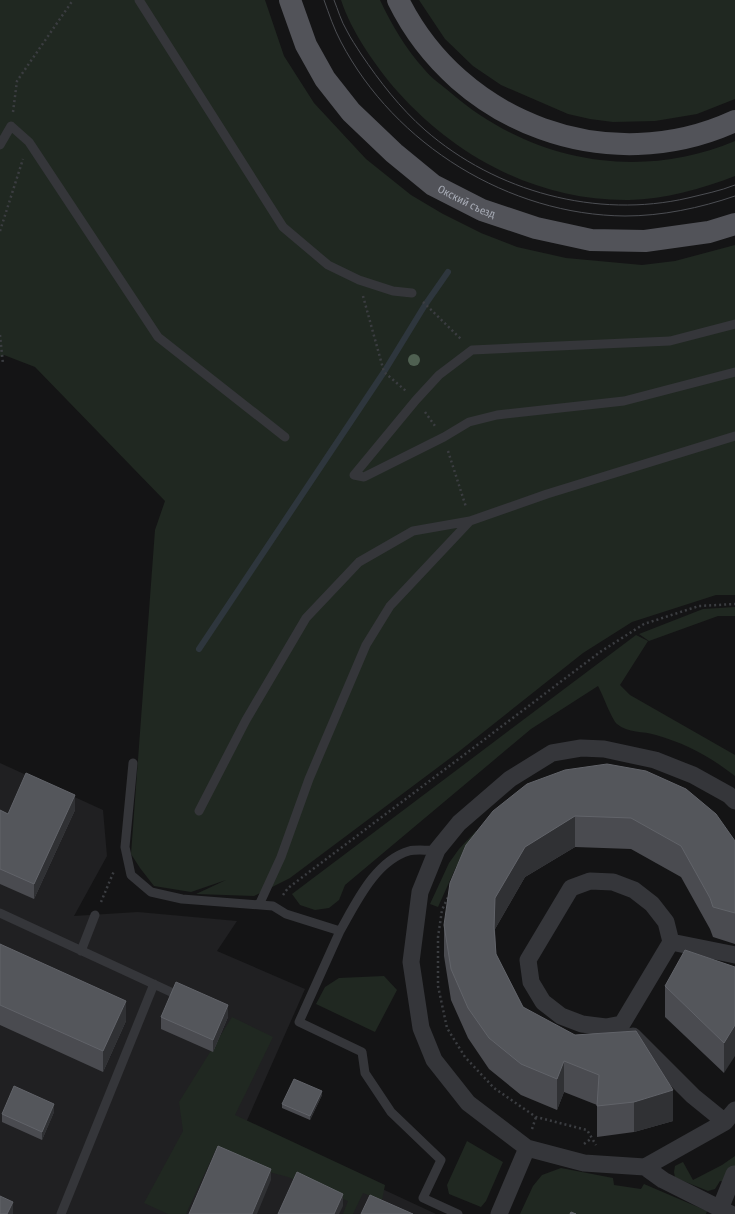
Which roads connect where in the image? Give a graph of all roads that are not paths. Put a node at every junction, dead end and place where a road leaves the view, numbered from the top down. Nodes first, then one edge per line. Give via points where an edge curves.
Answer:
1 (139, 0) edge
2 (290, 0) edge
3 (398, 0) edge
4 (735, 121) edge
5 (0, 145) edge
6 (735, 224) edge
7 (412, 293) road end
8 (735, 324) edge
9 (735, 372) edge
10 (735, 436) edge
11 (285, 438) dead end
12 (470, 521) junction
13 (133, 763) dead end
14 (735, 801) edge
15 (199, 811) dead end
16 (437, 850) junction
17 (259, 905) junction
18 (0, 913) edge
19 (95, 915) road end
20 (340, 931) junction
21 (671, 942) junction
22 (81, 950) junction
23 (735, 955) edge
24 (154, 984) junction
25 (173, 993) edge
26 (622, 1024) junction
27 (730, 1116) edge
28 (526, 1148) junction
29 (645, 1167) junction
30 (734, 1174) dead end
31 (725, 1211) edge
32 (61, 1214) edge
33 (458, 1214) edge
34 (498, 1214) edge

1 - 7 lane via 283,227 328,265 359,280 393,291
2 - 6 main road, Окский съезд via 306,45 325,79 350,112 394,153 433,184 482,210 536,228 592,240 645,241 709,232
3 - 4 main road via 410,23 444,67 484,99 538,127 566,137 625,145 688,138 714,131
5 - 11 lane via 11,126 29,142 158,337
8 - 9 lane via 670,341 472,350 439,375 354,475 364,477 469,422 496,415 624,401
10 - 12 lane via 547,494
12 - 15 lane via 413,531 359,562 316,607 306,618 246,720
12 - 17 lane via 390,606 366,645 308,779 281,857
13 - 17 lane via 125,847 132,875 151,892 182,899
14 - 16 street via 693,775 655,760 604,749 581,748 552,753 510,779 459,823
16 - 20 lane via 409,851 390,860 367,884
16 - 28 street via 420,892 411,962 421,1028 434,1060 468,1103
17 - 20 lane via 273,906 286,914
18 - 22 lane
19 - 22 lane
20 - 33 lane via 299,1022 362,1052 365,1073 391,1112 441,1160 424,1198
21 - 23 street
21 - 26 street
21 - 26 street via 666,922 652,904 634,890 613,882 590,881 572,888 528,960 531,982 544,1002 561,1016 582,1024 606,1027
22 - 24 lane
24 - 25 lane
24 - 32 lane
26 - 27 street via 693,1096
27 - 29 street
28 - 29 street via 584,1163
28 - 34 street
29 - 31 street via 663,1180
30 - 31 street

